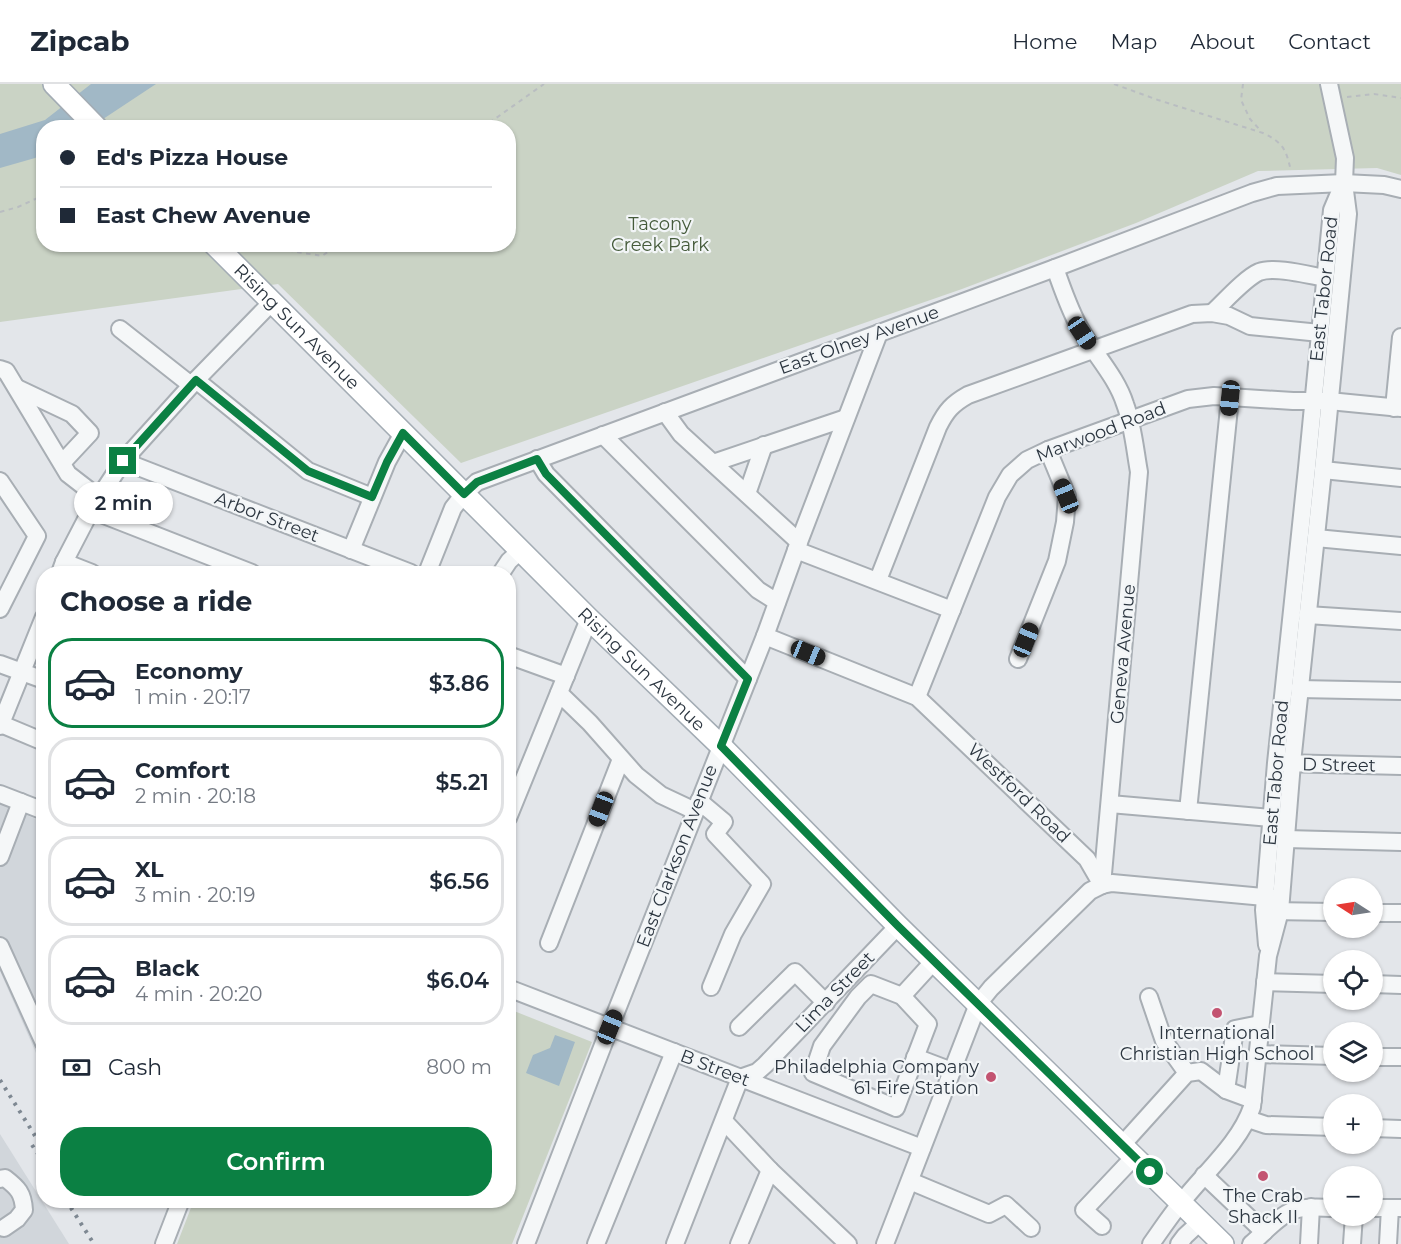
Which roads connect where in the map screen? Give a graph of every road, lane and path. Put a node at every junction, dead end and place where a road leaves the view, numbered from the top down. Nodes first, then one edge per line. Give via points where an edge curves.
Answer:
1 (544, 84) edge
2 (1114, 84) edge
3 (1243, 84) edge
4 (55, 85) edge
5 (1331, 92) edge
6 (1401, 98) edge
7 (89, 120) edge
8 (493, 120) edge
9 (1263, 133) junction
10 (1344, 183) junction
11 (1295, 185) junction
12 (1401, 189) edge
13 (36, 199) edge
14 (0, 212) edge
15 (222, 252) edge
16 (297, 252) edge
17 (328, 252) edge
18 (1055, 268) junction
19 (1325, 278) junction
20 (272, 302) junction
21 (1212, 314) junction
22 (120, 329) dead end
23 (879, 333) junction
24 (1320, 333) junction
25 (1401, 337) edge
26 (1093, 350) junction
27 (0, 369) edge
28 (194, 383) junction
29 (17, 388) junction
30 (1230, 398) junction
31 (1321, 401) junction
32 (1398, 408) edge
33 (664, 412) junction
34 (846, 418) junction
35 (1130, 421) junction
36 (403, 433) junction
37 (603, 435) junction
38 (764, 445) junction
39 (1048, 450) junction
40 (537, 459) junction
41 (123, 461) junction
42 (62, 463) junction
43 (713, 463) junction
44 (1323, 470) junction
45 (1401, 478) edge
46 (0, 481) edge
47 (464, 494) junction
48 (747, 494) junction
49 (372, 497) junction
50 (95, 504) junction
51 (1316, 537) junction
52 (797, 546) junction
53 (1401, 546) edge
54 (351, 550) junction
55 (521, 550) junction
56 (63, 566) edge
57 (236, 566) edge
58 (393, 566) edge
59 (430, 566) edge
60 (506, 566) edge
61 (878, 580) junction
62 (777, 602) junction
63 (0, 609) edge
64 (952, 610) junction
65 (1307, 615) junction
66 (589, 619) junction
67 (1401, 621) edge
68 (36, 635) edge
69 (765, 636) junction
70 (516, 658) edge
71 (1018, 659) dead end
72 (0, 664) edge
73 (22, 672) junction
74 (566, 676) junction
75 (36, 677) edge
76 (748, 679) junction
77 (1299, 689) junction
78 (1401, 692) edge
79 (559, 693) junction
80 (917, 697) junction
81 (0, 725) edge
82 (36, 739) edge
83 (721, 746) junction
84 (621, 759) junction
85 (1284, 764) junction
86 (1401, 766) edge
87 (0, 794) edge
88 (516, 798) edge
89 (21, 802) junction
90 (1110, 804) junction
91 (697, 806) junction
92 (36, 808) edge
93 (1188, 811) junction
94 (1272, 818) junction
95 (1286, 838) junction
96 (1401, 842) edge
97 (0, 856) edge
98 (1102, 885) junction
99 (1272, 904) junction
100 (1323, 911) edge
101 (1383, 913) edge
102 (1401, 913) edge
103 (898, 926) junction
104 (549, 943) dead end
105 (0, 946) edge
106 (934, 961) junction
107 (1265, 982) junction
108 (1323, 984) edge
109 (1383, 984) edge
110 (1401, 985) edge
111 (711, 987) dead end
112 (516, 991) edge
113 (902, 996) junction
114 (1149, 997) dead end
115 (826, 1003) junction
116 (978, 1004) junction
117 (1260, 1023) junction
118 (36, 1025) edge
119 (610, 1027) junction
120 (739, 1027) dead end
121 (674, 1052) junction
122 (1257, 1054) junction
123 (1323, 1056) edge
124 (915, 1057) junction
125 (1383, 1057) edge
126 (1401, 1057) edge
127 (952, 1071) junction
128 (1187, 1073) junction
129 (740, 1078) junction
130 (1226, 1090) junction
131 (1253, 1100) junction
132 (1248, 1119) junction
133 (724, 1121) junction
134 (1323, 1127) edge
135 (1383, 1128) edge
136 (1401, 1129) edge
137 (922, 1149) junction
138 (1128, 1151) junction
139 (770, 1170) junction
140 (1204, 1175) junction
141 (0, 1179) edge
142 (910, 1181) junction
143 (1180, 1203) junction
144 (178, 1208) edge
145 (1311, 1208) junction
146 (1323, 1208) edge
147 (1388, 1208) edge
148 (1200, 1222) junction
149 (1353, 1226) edge
150 (1102, 1227) dead end
151 (4, 1228) dead end
152 (1031, 1228) dead end
153 (1264, 1232) junction
154 (1155, 1242) edge
155 (164, 1244) edge
156 (526, 1244) edge
157 (596, 1244) edge
158 (675, 1244) edge
159 (740, 1244) edge
160 (848, 1244) edge
161 (885, 1244) edge
162 (1179, 1244) edge
163 (1223, 1244) edge
164 (1251, 1244) edge
165 (1310, 1244) edge
166 (1352, 1244) edge
167 (1388, 1244) edge

1 - 8 path
2 - 9 path
3 - 9 path via 1241,100 1250,119
4 - 7 main road
5 - 6 path
5 - 10 street via 1345,158
9 - 11 path via 1285,149
10 - 11 street, East Olney Avenue
10 - 12 street, East Olney Avenue
10 - 19 street, East Tabor Road via 1332,210
10 - 31 street, East Tabor Road via 1348,214
11 - 18 street, East Olney Avenue via 1251,193
13 - 14 path
15 - 20 main road, Rising Sun Avenue
16 - 17 path via 322,256
18 - 23 street, East Olney Avenue
18 - 26 street, Geneva Avenue via 1072,316
19 - 21 street via 1272,270 1259,272
19 - 24 street, East Tabor Road
20 - 28 street
20 - 36 main road, Rising Sun Avenue
21 - 24 street via 1229,316 1250,326
21 - 26 street via 1192,314
22 - 28 street
23 - 33 street, East Olney Avenue
23 - 34 street, East Clarkson Avenue
24 - 31 street, East Tabor Road
25 - 32 street
26 - 35 street, Geneva Avenue via 1112,377
26 - 61 street via 954,403 943,416
27 - 29 street via 6,370
28 - 41 street
28 - 49 street via 308,471
29 - 42 street
29 - 42 street via 72,414 90,433
30 - 31 street, Marwood Road
30 - 35 street, Marwood Road via 1188,399
30 - 93 street
31 - 32 street, Marwood Road
31 - 44 street, East Tabor Road
31 - 85 street, East Tabor Road via 1307,468
33 - 37 street, East Olney Avenue
33 - 43 street
34 - 38 street
34 - 52 street, East Clarkson Avenue
35 - 39 street, Marwood Road
35 - 90 street, Geneva Avenue via 1139,472
36 - 47 main road, Rising Sun Avenue
36 - 49 street
37 - 40 street, East Olney Avenue
37 - 62 street via 758,590
38 - 43 street
38 - 48 street
39 - 64 street, Marwood Road via 1027,460 1010,475 997,497
39 - 71 street via 1066,496 1065,522 1057,561
40 - 47 street, East Olney Avenue via 477,482
40 - 76 street via 546,474
41 - 50 street
41 - 54 street, Arbor Street
42 - 50 street
43 - 48 street
44 - 45 street
44 - 51 street, East Tabor Road
46 - 63 street via 37,536
47 - 55 main road, Rising Sun Avenue
47 - 59 street, East Olney Avenue via 453,508
48 - 52 street
49 - 54 street
50 - 56 street
50 - 57 street
51 - 53 street
51 - 65 street, East Tabor Road
52 - 61 street
52 - 62 street, East Clarkson Avenue
54 - 58 street, Arbor Street
55 - 60 street
55 - 66 main road, Rising Sun Avenue
61 - 64 street
62 - 69 street, East Clarkson Avenue
64 - 80 street, Marwood Road
65 - 67 street
65 - 77 street, East Tabor Road
66 - 74 street
66 - 83 main road, Rising Sun Avenue
68 - 73 street
69 - 76 street, East Clarkson Avenue
69 - 80 street, Westford Road
70 - 74 street
72 - 73 street
73 - 75 street
73 - 81 street
74 - 79 street
76 - 83 street, East Clarkson Avenue
77 - 78 street
77 - 85 street, East Tabor Road
79 - 84 street
79 - 88 street
80 - 98 street, Westford Road via 1087,859
81 - 82 street
83 - 91 street, East Clarkson Avenue
83 - 103 main road, Rising Sun Avenue
84 - 91 street via 661,795
84 - 104 street
85 - 86 street, D Street
85 - 94 street, East Tabor Road
85 - 95 street, East Tabor Road
87 - 89 street
89 - 92 street
89 - 97 street
90 - 93 street
90 - 98 street, Geneva Avenue
91 - 111 street via 724,822 715,834 762,884 733,934
91 - 119 street, East Clarkson Avenue
93 - 94 street
94 - 99 street, East Tabor Road
95 - 96 street
95 - 99 street, East Tabor Road
98 - 99 street via 1112,883
98 - 116 street via 1090,891
99 - 100 street
99 - 107 street, East Tabor Road
101 - 102 street
103 - 106 main road, Rising Sun Avenue
103 - 115 street, Lima Street
105 - 118 street
106 - 113 street
106 - 116 main road, Rising Sun Avenue
107 - 108 street
107 - 117 street, East Tabor Road
109 - 110 street
112 - 119 street, B Street
113 - 124 street via 928,1024
113 - 124 street via 871,984 822,1047 813,1073 896,1108
114 - 128 street via 1164,1041
115 - 120 street via 795,972
115 - 129 street, Lima Street via 757,1072
116 - 127 street
116 - 138 main road, Rising Sun Avenue
117 - 122 street, East Tabor Road
117 - 130 street via 1235,1029
119 - 121 street, B Street
119 - 156 street, East Clarkson Avenue
121 - 129 street, B Street
121 - 157 street
122 - 123 street
122 - 131 street, East Tabor Road
124 - 127 street
125 - 126 street
127 - 137 street
128 - 130 street via 1201,1071
128 - 138 street
129 - 133 street
129 - 137 street, B Street
130 - 131 street
131 - 132 street, East Tabor Road
132 - 134 street via 1266,1125
132 - 140 street, East Tabor Road
133 - 139 street
133 - 158 street
135 - 136 street
137 - 142 street
138 - 143 main road, Rising Sun Avenue
138 - 150 street via 1084,1210
139 - 159 street
139 - 160 street
140 - 143 street, East Tabor Road
140 - 153 street
141 - 151 street via 18,1187 24,1201 24,1210 17,1220
142 - 152 street via 988,1214 1006,1205
142 - 161 street
143 - 148 main road, Rising Sun Avenue
143 - 154 street, East Tabor Road
144 - 155 street
145 - 146 street
145 - 153 street via 1293,1210
145 - 165 street
147 - 167 street
148 - 162 street
148 - 163 main road, Rising Sun Avenue
149 - 166 street
153 - 164 street

